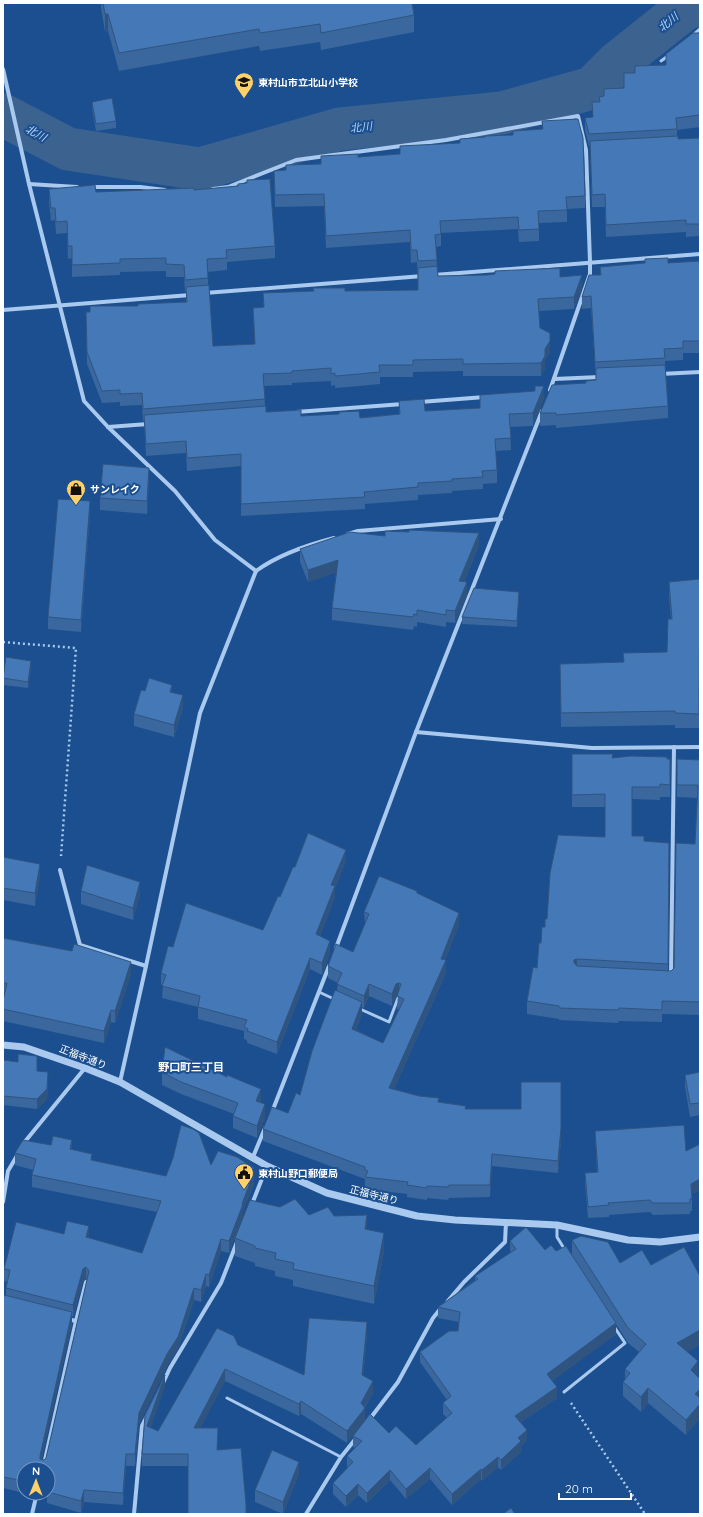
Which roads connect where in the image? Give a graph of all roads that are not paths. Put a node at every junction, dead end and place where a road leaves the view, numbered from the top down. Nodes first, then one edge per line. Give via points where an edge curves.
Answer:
1 (700, 29) edge
2 (689, 38) edge
3 (672, 52) edge
4 (661, 61) dead end
5 (3, 69) edge
6 (4, 79) edge
7 (594, 149) edge
8 (586, 150) junction
9 (30, 184) junction
10 (207, 189) edge
11 (170, 191) edge
12 (700, 254) edge
13 (590, 262) junction
14 (194, 294) edge
15 (202, 294) edge
16 (59, 305) junction
17 (3, 310) edge
18 (700, 372) edge
19 (654, 374) edge
20 (608, 377) edge
21 (554, 379) junction
22 (542, 393) edge
23 (487, 397) edge
24 (408, 403) edge
25 (416, 403) edge
26 (544, 406) edge
27 (290, 413) edge
28 (156, 424) edge
29 (108, 427) junction
30 (501, 519) junction
31 (344, 535) edge
32 (337, 537) edge
33 (256, 571) junction
34 (416, 732) junction
35 (674, 747) junction
36 (700, 747) edge
37 (60, 870) road end
38 (333, 955) edge
39 (331, 963) edge
40 (146, 966) junction
41 (671, 980) edge
42 (320, 992) junction
43 (398, 998) edge
44 (340, 1001) edge
45 (354, 1007) edge
46 (3, 1045) edge
47 (85, 1068) junction
48 (120, 1082) junction
49 (271, 1114) edge
50 (268, 1122) edge
51 (253, 1157) junction
52 (267, 1166) junction
53 (3, 1202) edge
54 (250, 1210) edge
55 (506, 1222) junction
56 (557, 1225) junction
57 (700, 1237) edge
58 (238, 1239) edge
59 (565, 1251) edge
60 (86, 1282) edge
61 (62, 1317) edge
62 (76, 1321) junction
63 (612, 1323) edge
64 (161, 1387) edge
65 (564, 1392) road end
66 (227, 1398) dead end
67 (148, 1413) edge
68 (364, 1426) edge
69 (360, 1432) edge
70 (341, 1457) junction
71 (45, 1461) edge
72 (35, 1501) edge
73 (32, 1514) edge
74 (134, 1514) edge
75 (306, 1514) edge

1 - 2 lane
3 - 4 lane
5 - 6 street
6 - 9 street
7 - 8 street
8 - 10 street via 578,116 446,140 296,160 228,187
8 - 13 street
9 - 11 street
9 - 16 street
12 - 13 street
13 - 15 street
13 - 21 street via 590,274
14 - 16 street
16 - 17 street
16 - 29 street via 84,401
18 - 19 street
20 - 21 street
21 - 22 street via 550,392
23 - 25 street
24 - 27 street
26 - 30 street
28 - 29 street
29 - 33 street via 175,491 215,540
30 - 31 street via 358,531
30 - 34 street
32 - 33 street via 268,562
33 - 40 street via 200,713
34 - 35 street via 592,748
34 - 38 street
35 - 36 street
35 - 41 street
37 - 40 street via 80,945
39 - 42 street
40 - 48 street
42 - 44 lane
42 - 49 street
43 - 45 lane via 389,1022
46 - 47 street, 正福寺通り via 24,1047
47 - 48 street, 正福寺通り
47 - 53 street via 25,1140 8,1171
48 - 51 street, 正福寺通り
50 - 51 street
51 - 52 street, 正福寺通り
52 - 54 street
52 - 55 street, 正福寺通り via 327,1193 417,1216
55 - 56 street, 正福寺通り
55 - 68 street via 505,1242 464,1282 433,1318 398,1382
56 - 57 street, 正福寺通り via 636,1240 660,1242
56 - 59 lane via 557,1237
58 - 64 street via 221,1283
60 - 62 street
61 - 62 street
62 - 71 street
63 - 65 lane via 625,1343
66 - 70 lane
67 - 74 street via 142,1426
69 - 70 street
70 - 75 street
72 - 73 street

